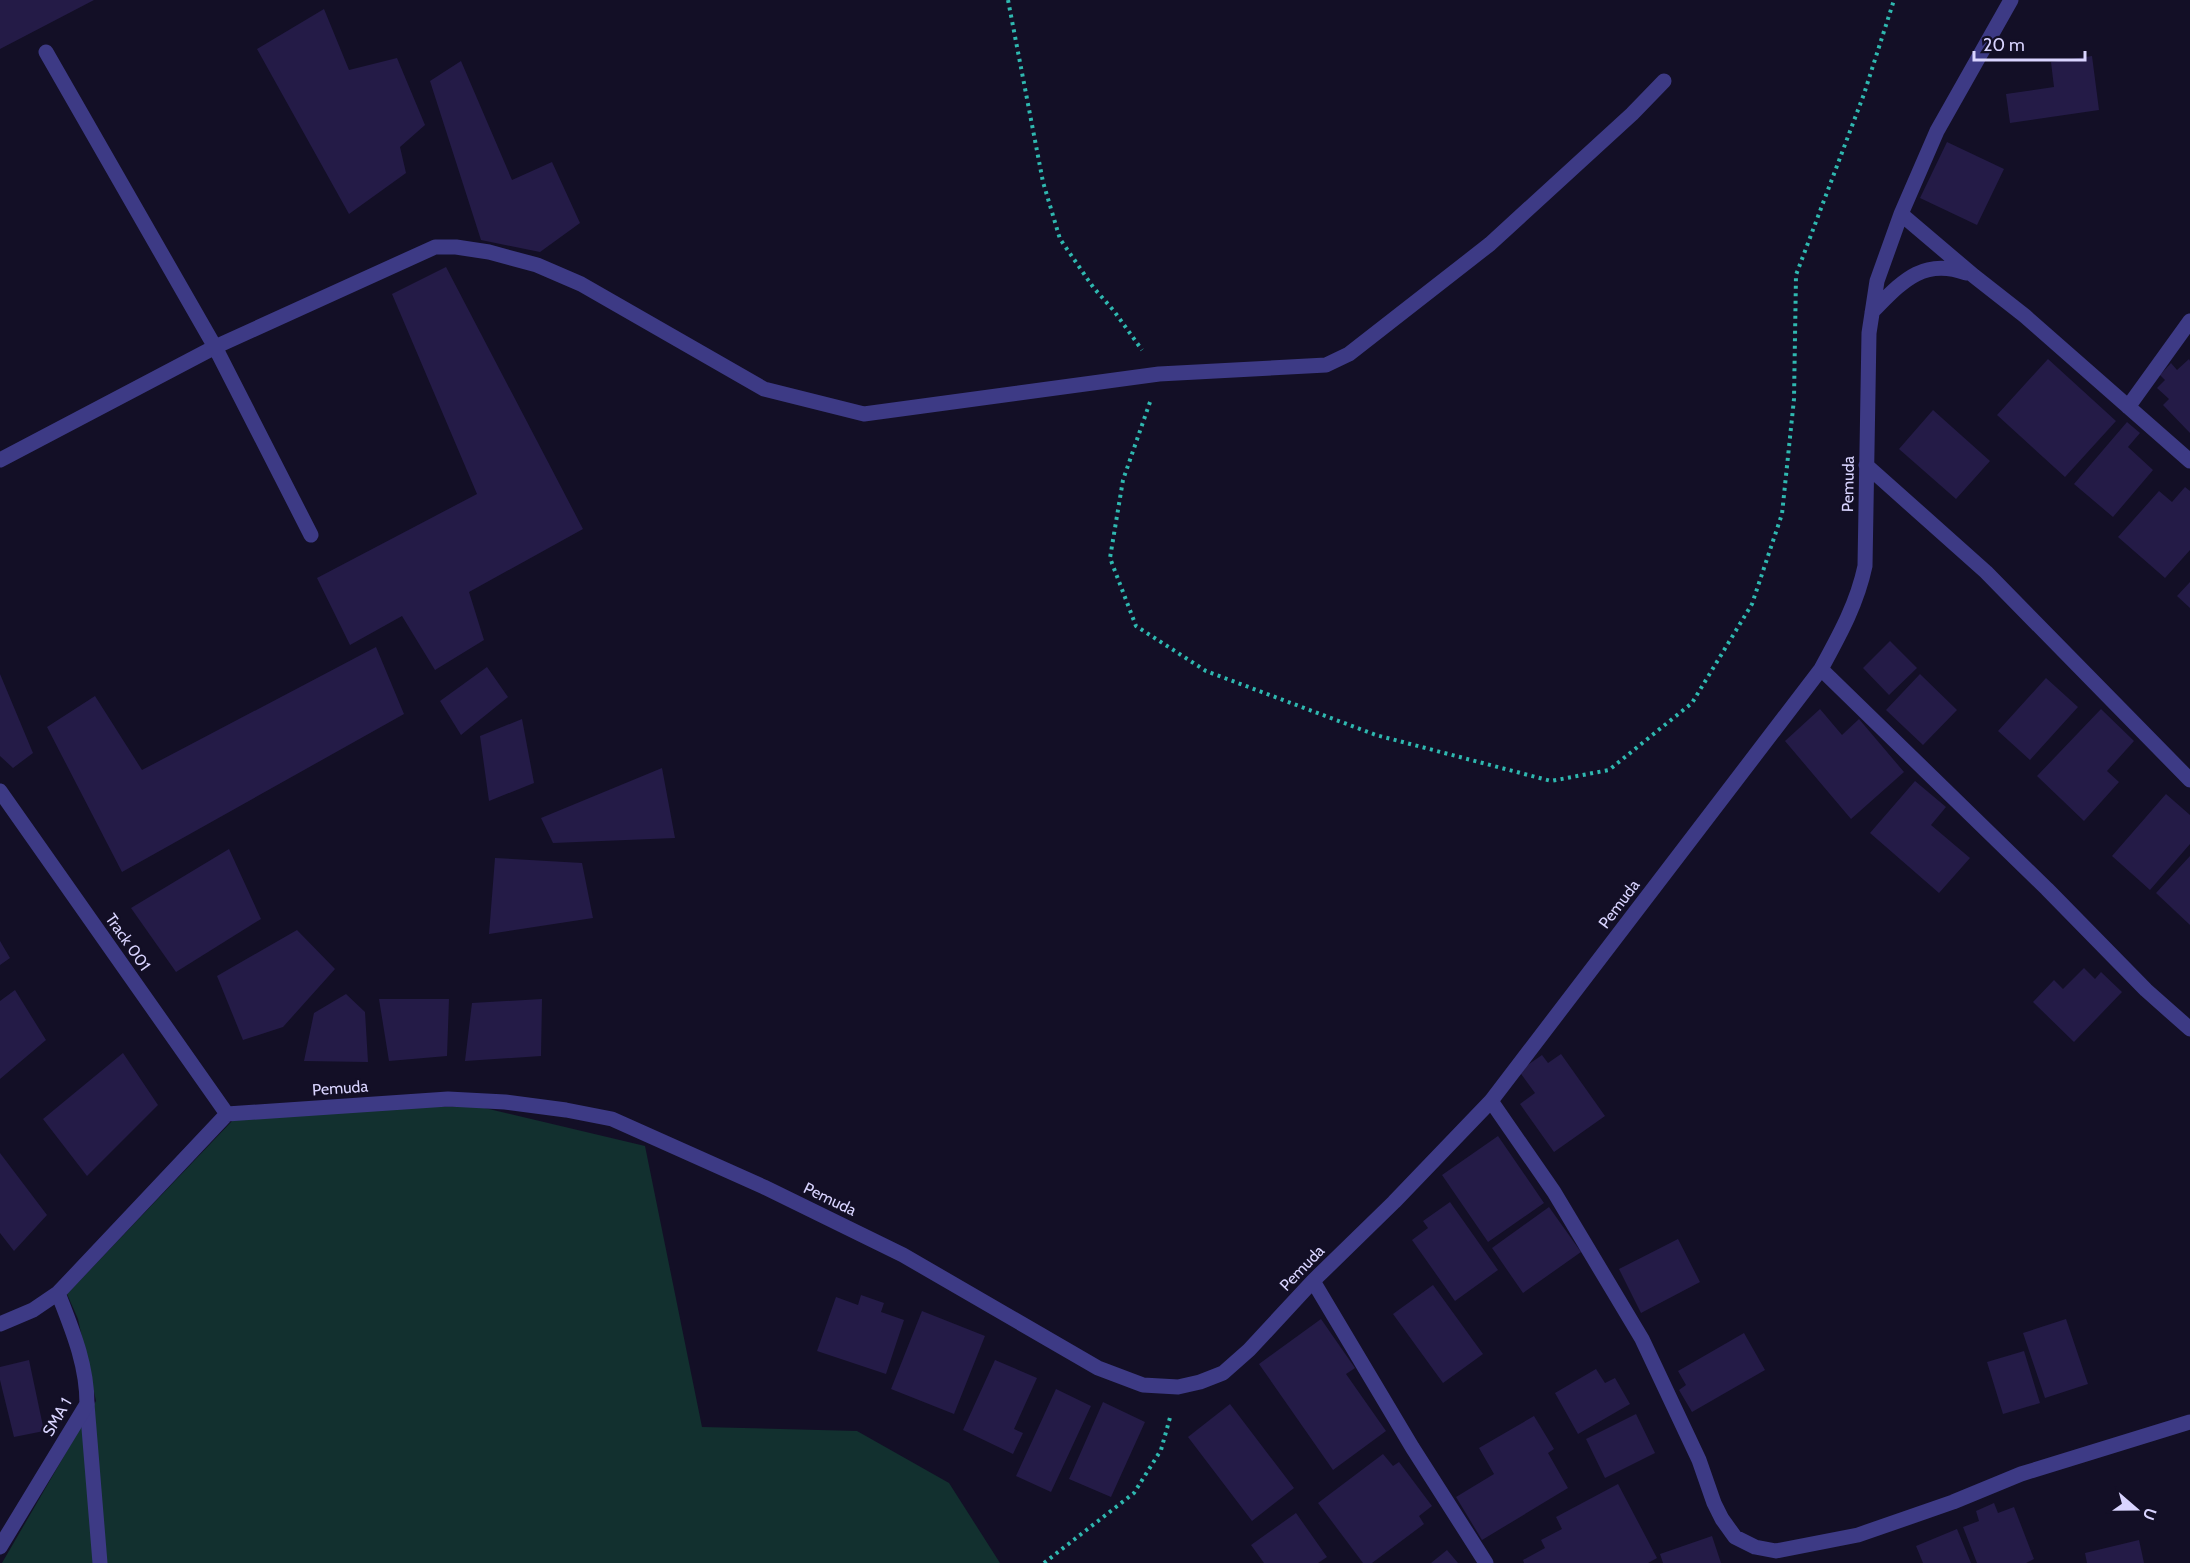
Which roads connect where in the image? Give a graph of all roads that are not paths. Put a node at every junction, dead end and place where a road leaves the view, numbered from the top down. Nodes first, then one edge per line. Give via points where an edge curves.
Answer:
1 (2011, 0) edge
2 (46, 52) dead end
3 (1664, 81) dead end
4 (1901, 214) junction
5 (1974, 276) junction
6 (1872, 312) junction
7 (2190, 321) edge
8 (214, 347) junction
9 (2128, 407) junction
10 (0, 460) edge
11 (2190, 461) edge
12 (1866, 465) junction
13 (311, 535) dead end
14 (1821, 669) junction
15 (2190, 780) edge
16 (0, 791) edge
17 (2190, 1029) edge
18 (1491, 1101) junction
19 (227, 1114) junction
20 (1313, 1281) junction
21 (58, 1293) junction
22 (0, 1324) edge
23 (87, 1404) junction
24 (2190, 1422) edge
25 (0, 1547) edge
26 (100, 1563) edge
27 (1486, 1563) edge

1 - 4 street, Pemuda via 1937,131
2 - 8 street
3 - 8 street via 1490,244 1349,354 1326,365 1159,374 864,414 764,388 581,284 537,265 456,247 435,247
4 - 5 street
4 - 6 street, Pemuda via 1877,281
5 - 6 street via 1951,268 1924,270 1899,284
5 - 9 street
6 - 12 street, Pemuda
7 - 9 street
8 - 10 street
8 - 13 street
9 - 11 street
12 - 14 street, Pemuda via 1865,566 1860,590
12 - 15 street via 1986,572
14 - 17 street
14 - 18 street, Pemuda
16 - 19 street, Track 001
18 - 20 street, Pemuda
18 - 24 street via 1554,1192 1642,1339 1722,1519 1735,1537 1755,1547 1776,1551 1858,1535 2020,1474
19 - 20 street, Pemuda via 448,1098 505,1102 612,1119 903,1255 1098,1368 1143,1385 1178,1387 1223,1373
19 - 21 street
20 - 27 street
21 - 22 street via 33,1310
21 - 23 street, SMA 1 via 79,1349 87,1382
23 - 25 street, SMA 1
23 - 26 street

